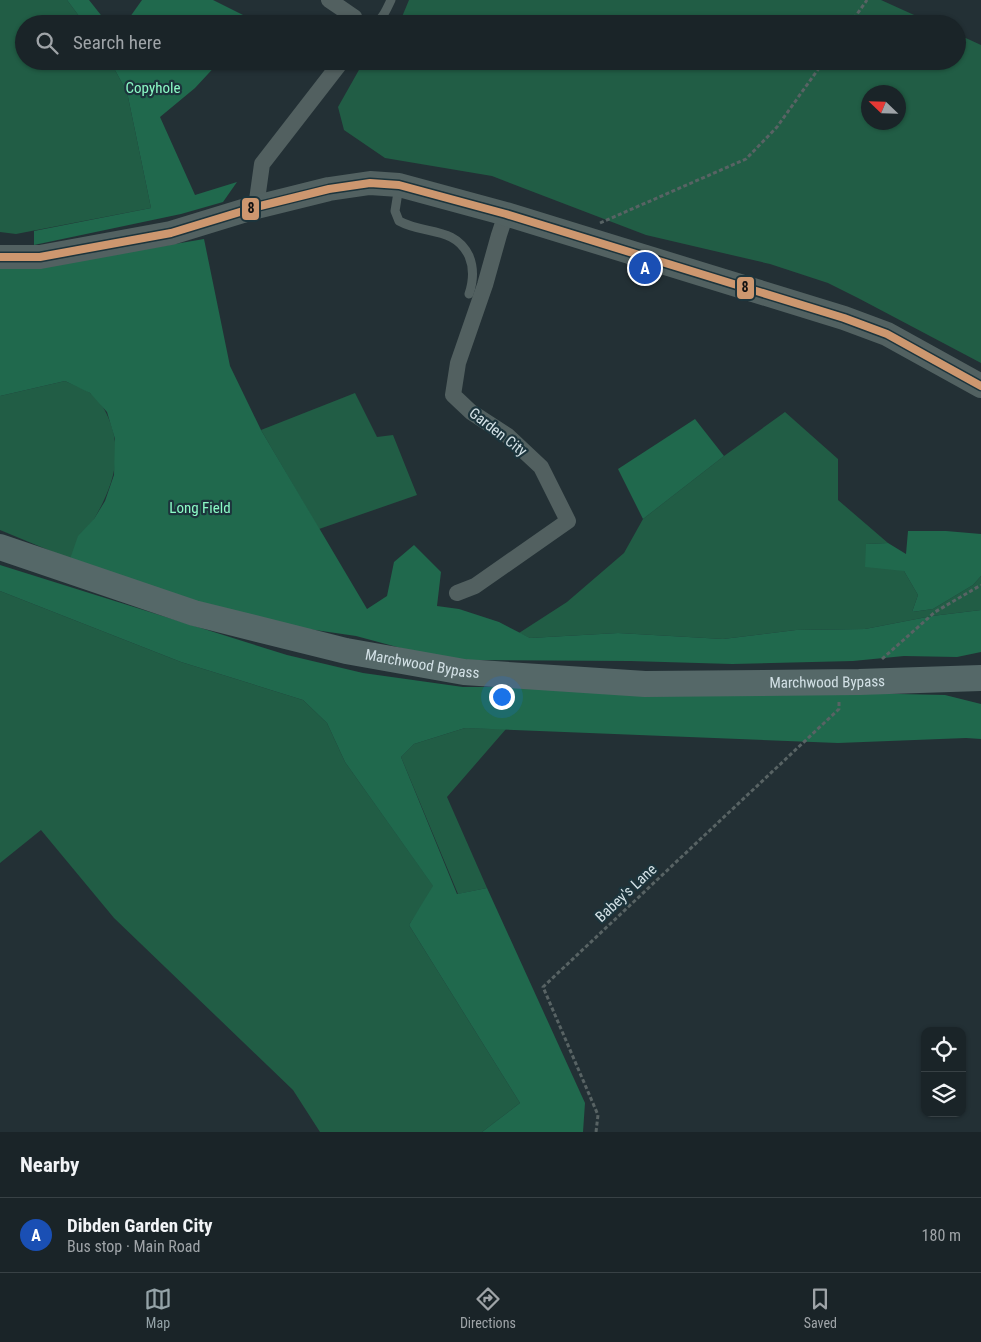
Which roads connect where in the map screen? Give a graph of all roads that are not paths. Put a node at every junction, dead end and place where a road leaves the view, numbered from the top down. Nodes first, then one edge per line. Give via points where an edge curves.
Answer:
1 (329, 0) edge
2 (391, 0) edge
3 (351, 15) edge
4 (384, 15) edge
5 (335, 70) edge
6 (399, 185) junction
7 (256, 208) junction
8 (506, 214) junction
9 (0, 257) edge
10 (469, 294) dead end
11 (981, 386) edge
12 (0, 547) edge
13 (457, 593) dead end
14 (981, 678) edge

1 - 3 street
2 - 4 lane
5 - 7 street via 262,164
6 - 7 street via 370,183 329,189
6 - 8 street
6 - 10 lane via 395,211 399,221 451,236 463,245 472,264
7 - 9 street via 171,233 40,257
8 - 11 street via 852,321 887,334
8 - 13 street, Garden City via 458,363 453,395 471,412 508,436 541,467 568,521 475,586
12 - 14 main road, Marchwood Bypass via 194,613 346,651 464,672 645,684

